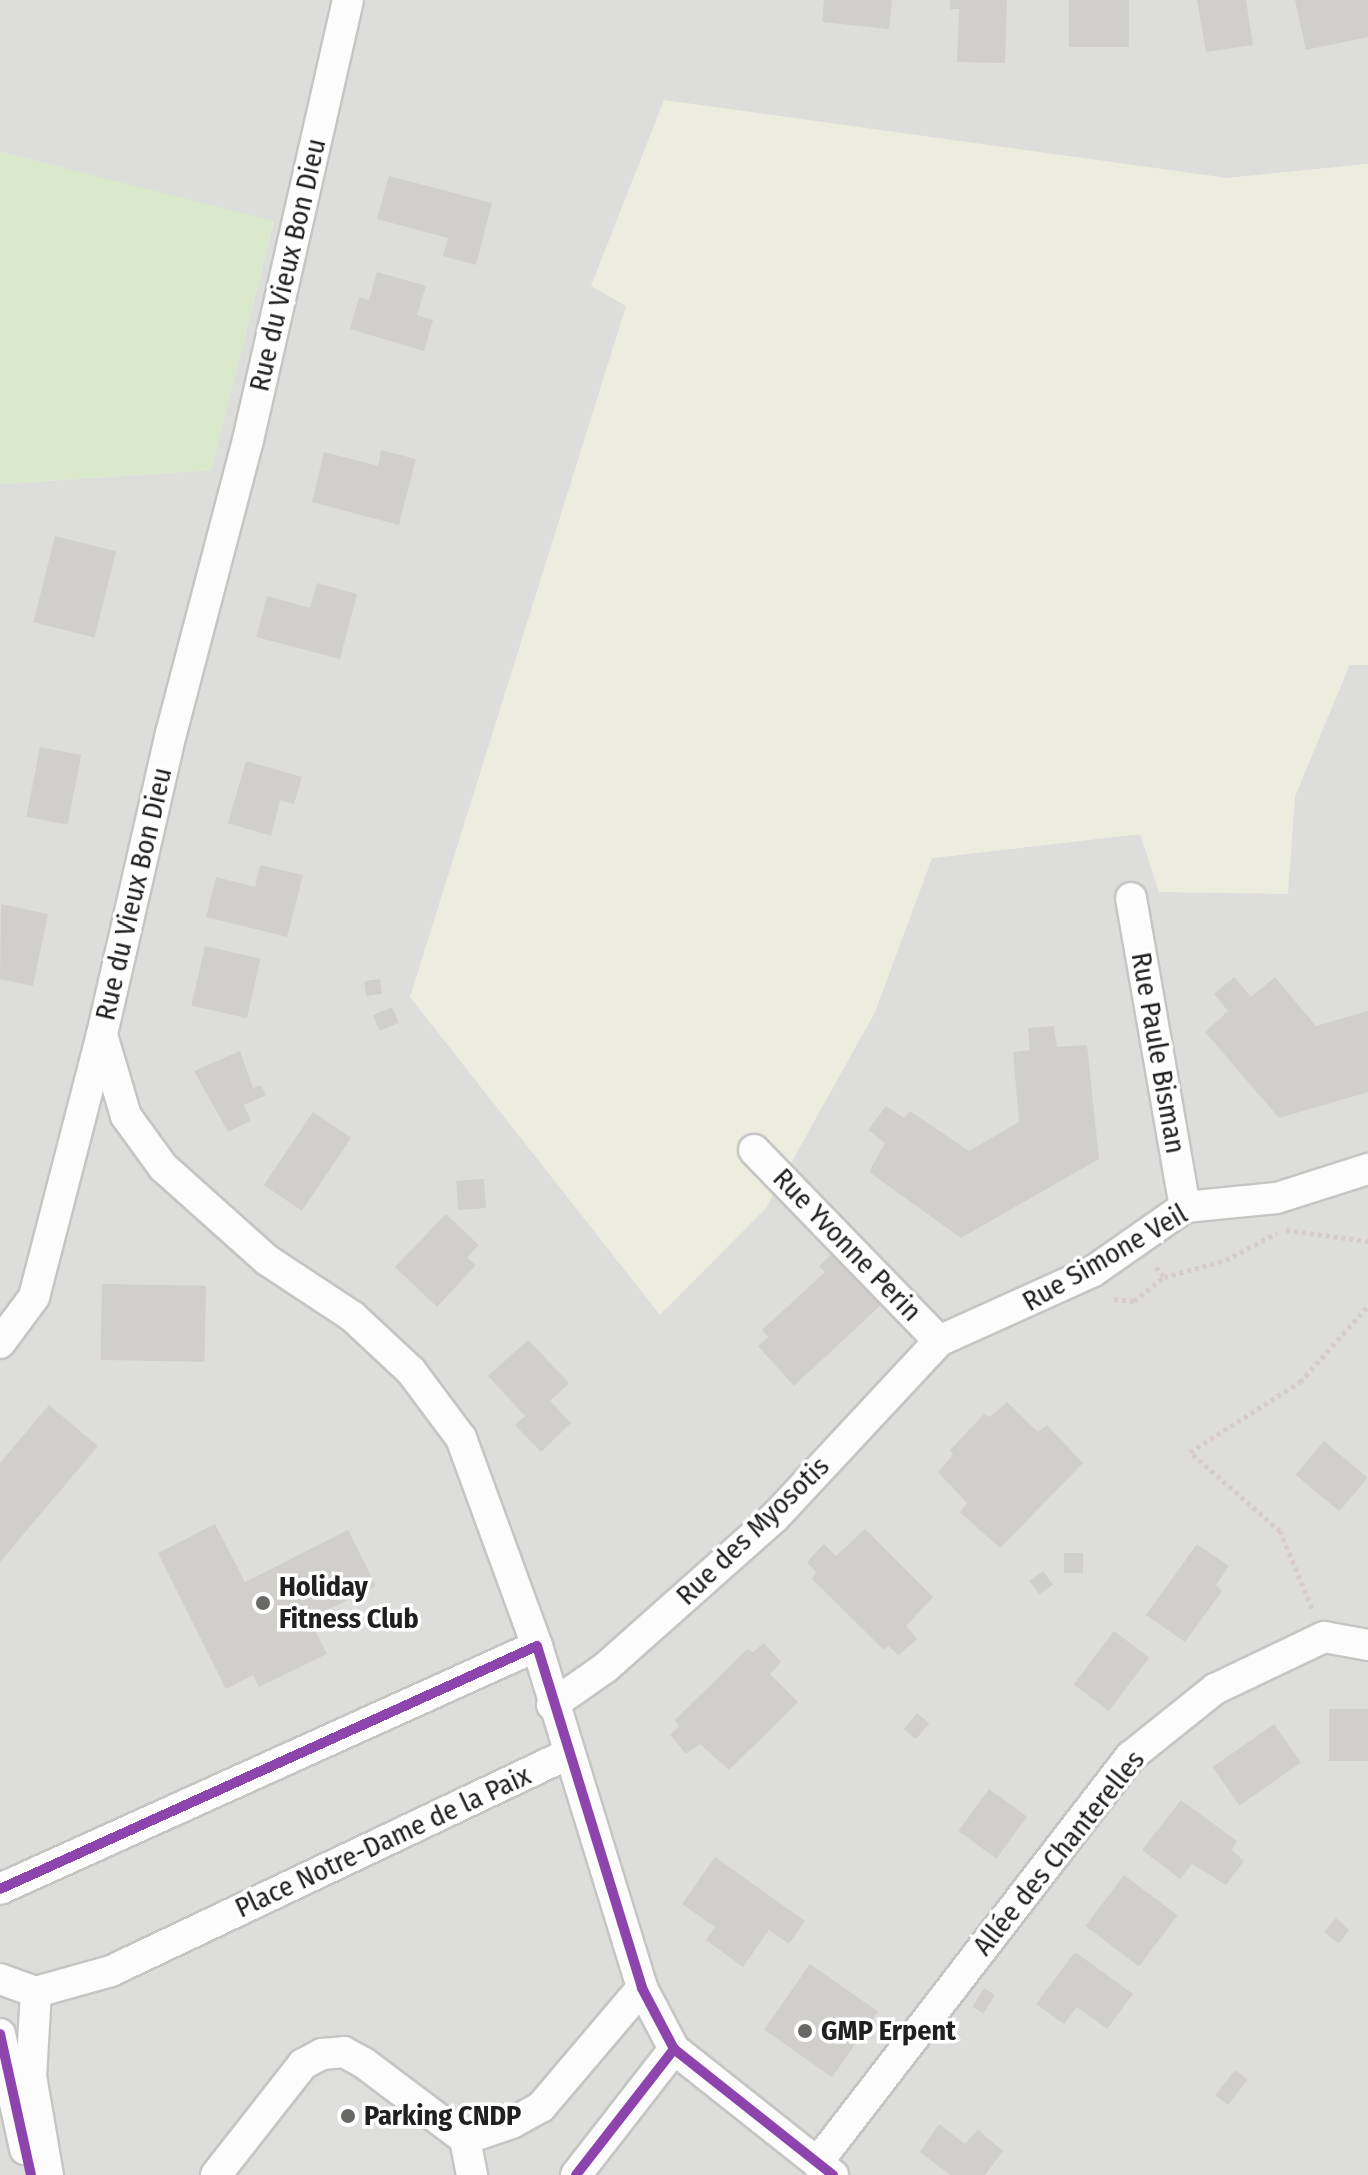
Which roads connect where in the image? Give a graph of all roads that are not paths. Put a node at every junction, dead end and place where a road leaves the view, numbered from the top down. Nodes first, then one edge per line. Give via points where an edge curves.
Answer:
1 (348, 0) edge
2 (1131, 898) dead end
3 (102, 1035) junction
4 (754, 1150) dead end
5 (1368, 1169) edge
6 (1185, 1207) junction
7 (939, 1341) junction
8 (0, 1343) edge
9 (1368, 1645) edge
10 (537, 1646) junction
11 (552, 1705) junction
12 (568, 1754) junction
13 (0, 1889) edge
14 (0, 1979) edge
15 (642, 1988) junction
16 (36, 1992) junction
17 (0, 2034) edge
18 (674, 2049) junction
19 (465, 2139) junction
20 (825, 2169) edge
21 (31, 2175) edge
22 (48, 2175) edge
23 (216, 2175) edge
24 (472, 2175) edge
25 (576, 2175) edge

1 - 3 street, Rue du Vieux Bon Dieu via 248,440 171,733
2 - 6 street, Rue Paule Bisman
3 - 8 street via 34,1297
3 - 10 street, Rue du Vieux Bon Dieu via 126,1116 163,1167 267,1260 352,1316 411,1371 461,1438
4 - 7 street, Rue Yvonne Perin
5 - 6 street, Rue Simone Veil via 1277,1198
6 - 7 street, Rue Simone Veil via 1138,1244 1013,1310
7 - 11 street, Rue des Myosotis via 775,1517 605,1668
9 - 20 street, Allée des Chanterelles via 1324,1637 1215,1689 1130,1757
10 - 11 street
10 - 13 street
11 - 12 street
12 - 15 street
12 - 16 street, Place Notre-Dame de la Paix via 111,1971
14 - 16 street
15 - 18 street
15 - 19 street via 541,2107
16 - 22 street via 31,2076
17 - 21 street
18 - 20 street
18 - 25 street
19 - 23 street via 364,2063 344,2052 322,2054 303,2064
19 - 24 street

